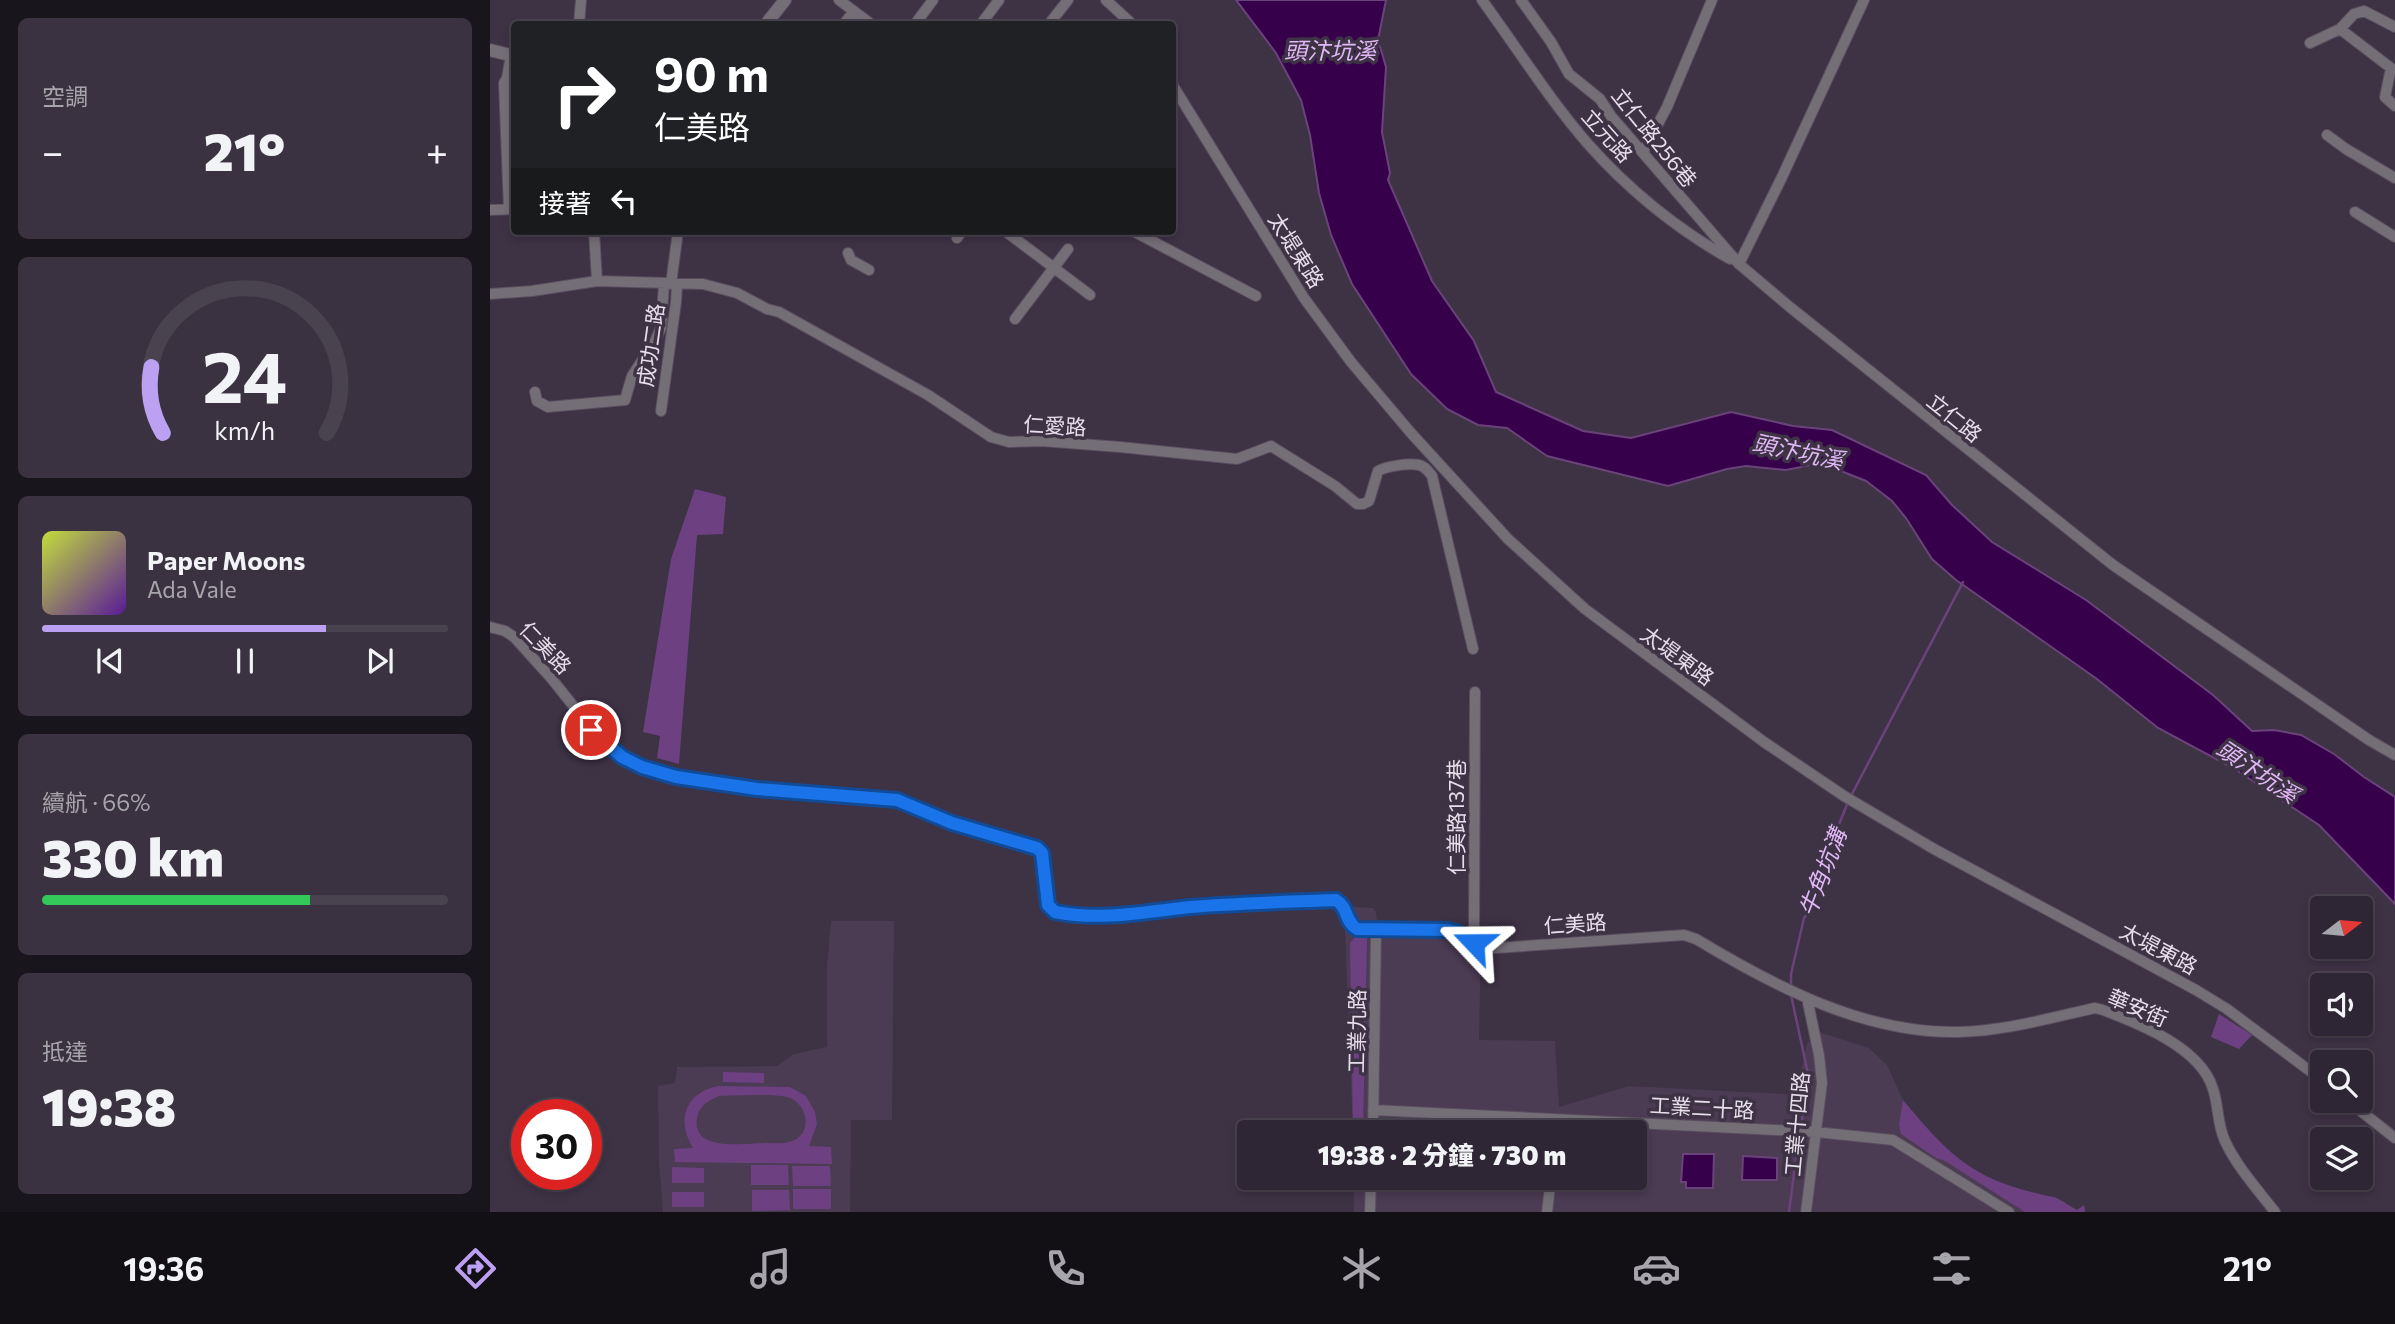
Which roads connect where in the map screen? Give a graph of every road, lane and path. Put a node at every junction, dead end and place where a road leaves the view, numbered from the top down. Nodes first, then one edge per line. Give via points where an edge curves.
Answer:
1 (581, 0) edge
2 (785, 0) edge
3 (839, 0) edge
4 (999, 0) edge
5 (1068, 0) edge
6 (1107, 0) edge
7 (1482, 0) edge
8 (1521, 0) edge
9 (1712, 0) edge
10 (1864, 0) edge
11 (931, 1) edge
12 (854, 11) junction
13 (579, 21) edge
14 (768, 21) edge
15 (846, 21) edge
16 (868, 21) edge
17 (917, 21) edge
18 (983, 21) edge
19 (1051, 21) edge
20 (1124, 21) edge
21 (2395, 27) edge
22 (2340, 29) junction
23 (2310, 43) dead end
24 (490, 50) edge
25 (511, 55) edge
26 (511, 64) edge
27 (1176, 90) edge
28 (2395, 106) edge
29 (2327, 135) dead end
30 (1643, 152) junction
31 (2395, 178) edge
32 (511, 193) edge
33 (511, 209) edge
34 (490, 210) edge
35 (2355, 212) dead end
36 (594, 235) edge
37 (677, 235) edge
38 (1010, 235) edge
39 (1141, 235) edge
40 (2395, 237) edge
41 (1068, 249) dead end
42 (848, 253) dead end
43 (1739, 264) junction
44 (1055, 268) junction
45 (869, 270) dead end
46 (597, 281) junction
47 (670, 284) junction
48 (490, 294) edge
49 (1090, 295) dead end
50 (1256, 296) dead end
51 (1015, 319) dead end
52 (535, 391) dead end
53 (660, 411) dead end
54 (490, 627) edge
55 (1473, 649) dead end
56 (1475, 692) dead end
57 (2395, 755) edge
58 (1376, 930) junction
59 (1474, 943) junction
60 (1804, 996) junction
61 (2310, 1071) edge
62 (1373, 1110) junction
63 (2363, 1113) edge
64 (1373, 1120) edge
65 (1557, 1120) edge
66 (1647, 1124) edge
67 (1813, 1132) junction
68 (2395, 1139) edge
69 (1371, 1190) edge
70 (1550, 1190) edge
71 (1370, 1212) edge
72 (1547, 1212) edge
73 (1806, 1212) edge
74 (2009, 1212) edge
75 (2275, 1212) edge

1 - 13 street
2 - 14 street
3 - 12 street
4 - 18 street
5 - 19 street
6 - 20 street
7 - 43 street, 立元路 via 1568,120 1608,165 1656,208
8 - 30 street, 立仁路256巷 via 1569,74 1600,99
9 - 30 street
10 - 43 street
11 - 17 street
12 - 15 street
12 - 16 street
21 - 22 street via 2364,11 2354,14
22 - 23 street
22 - 28 street via 2391,68 2385,97
24 - 25 street
26 - 32 street via 504,83
27 - 61 street, 太堤東路 via 1304,298 1351,362 1467,495 1585,609 1844,796 2196,990
29 - 31 street
30 - 43 street, 立仁路256巷
33 - 34 street
35 - 40 street
36 - 46 street
37 - 47 street, 成功二路
38 - 44 street
39 - 50 street
41 - 44 street
42 - 45 street via 851,260
43 - 57 street, 立仁路 via 2112,565
44 - 49 street
44 - 51 street
46 - 47 street, 仁愛路
46 - 48 street, 仁愛路
47 - 52 street, 成功二路 via 661,328 632,376 625,400 548,407 537,401
47 - 53 street, 成功二路 via 676,302
47 - 55 street, 仁愛路 via 703,284 779,312 928,395 991,437 1009,442 1237,459 1271,446 1357,505 1369,500 1378,471 1384,467 1419,465 1432,476
54 - 58 street, 仁美路 via 514,637 591,730 633,763 676,777 730,786 897,800 952,823 1037,848 1042,853 1048,905 1055,912 1123,915 1336,900 1354,927
56 - 59 street, 仁美路137巷
58 - 59 street, 仁美路 via 1448,930
58 - 62 street, 工業九路
59 - 60 street, 仁美路 via 1482,949 1684,935
60 - 67 street, 工業十四路 via 1821,1069
60 - 75 street, 華安街 via 1908,1029 1962,1032 2095,1008 2156,1033 2207,1073 2217,1121 2229,1150
62 - 64 street, 工業九路
62 - 65 street, 工業二十路
63 - 68 street
66 - 67 street, 工業二十路
67 - 73 street, 工業十四路
67 - 74 street, 工業二十路 via 1893,1140
69 - 71 street
70 - 72 street

